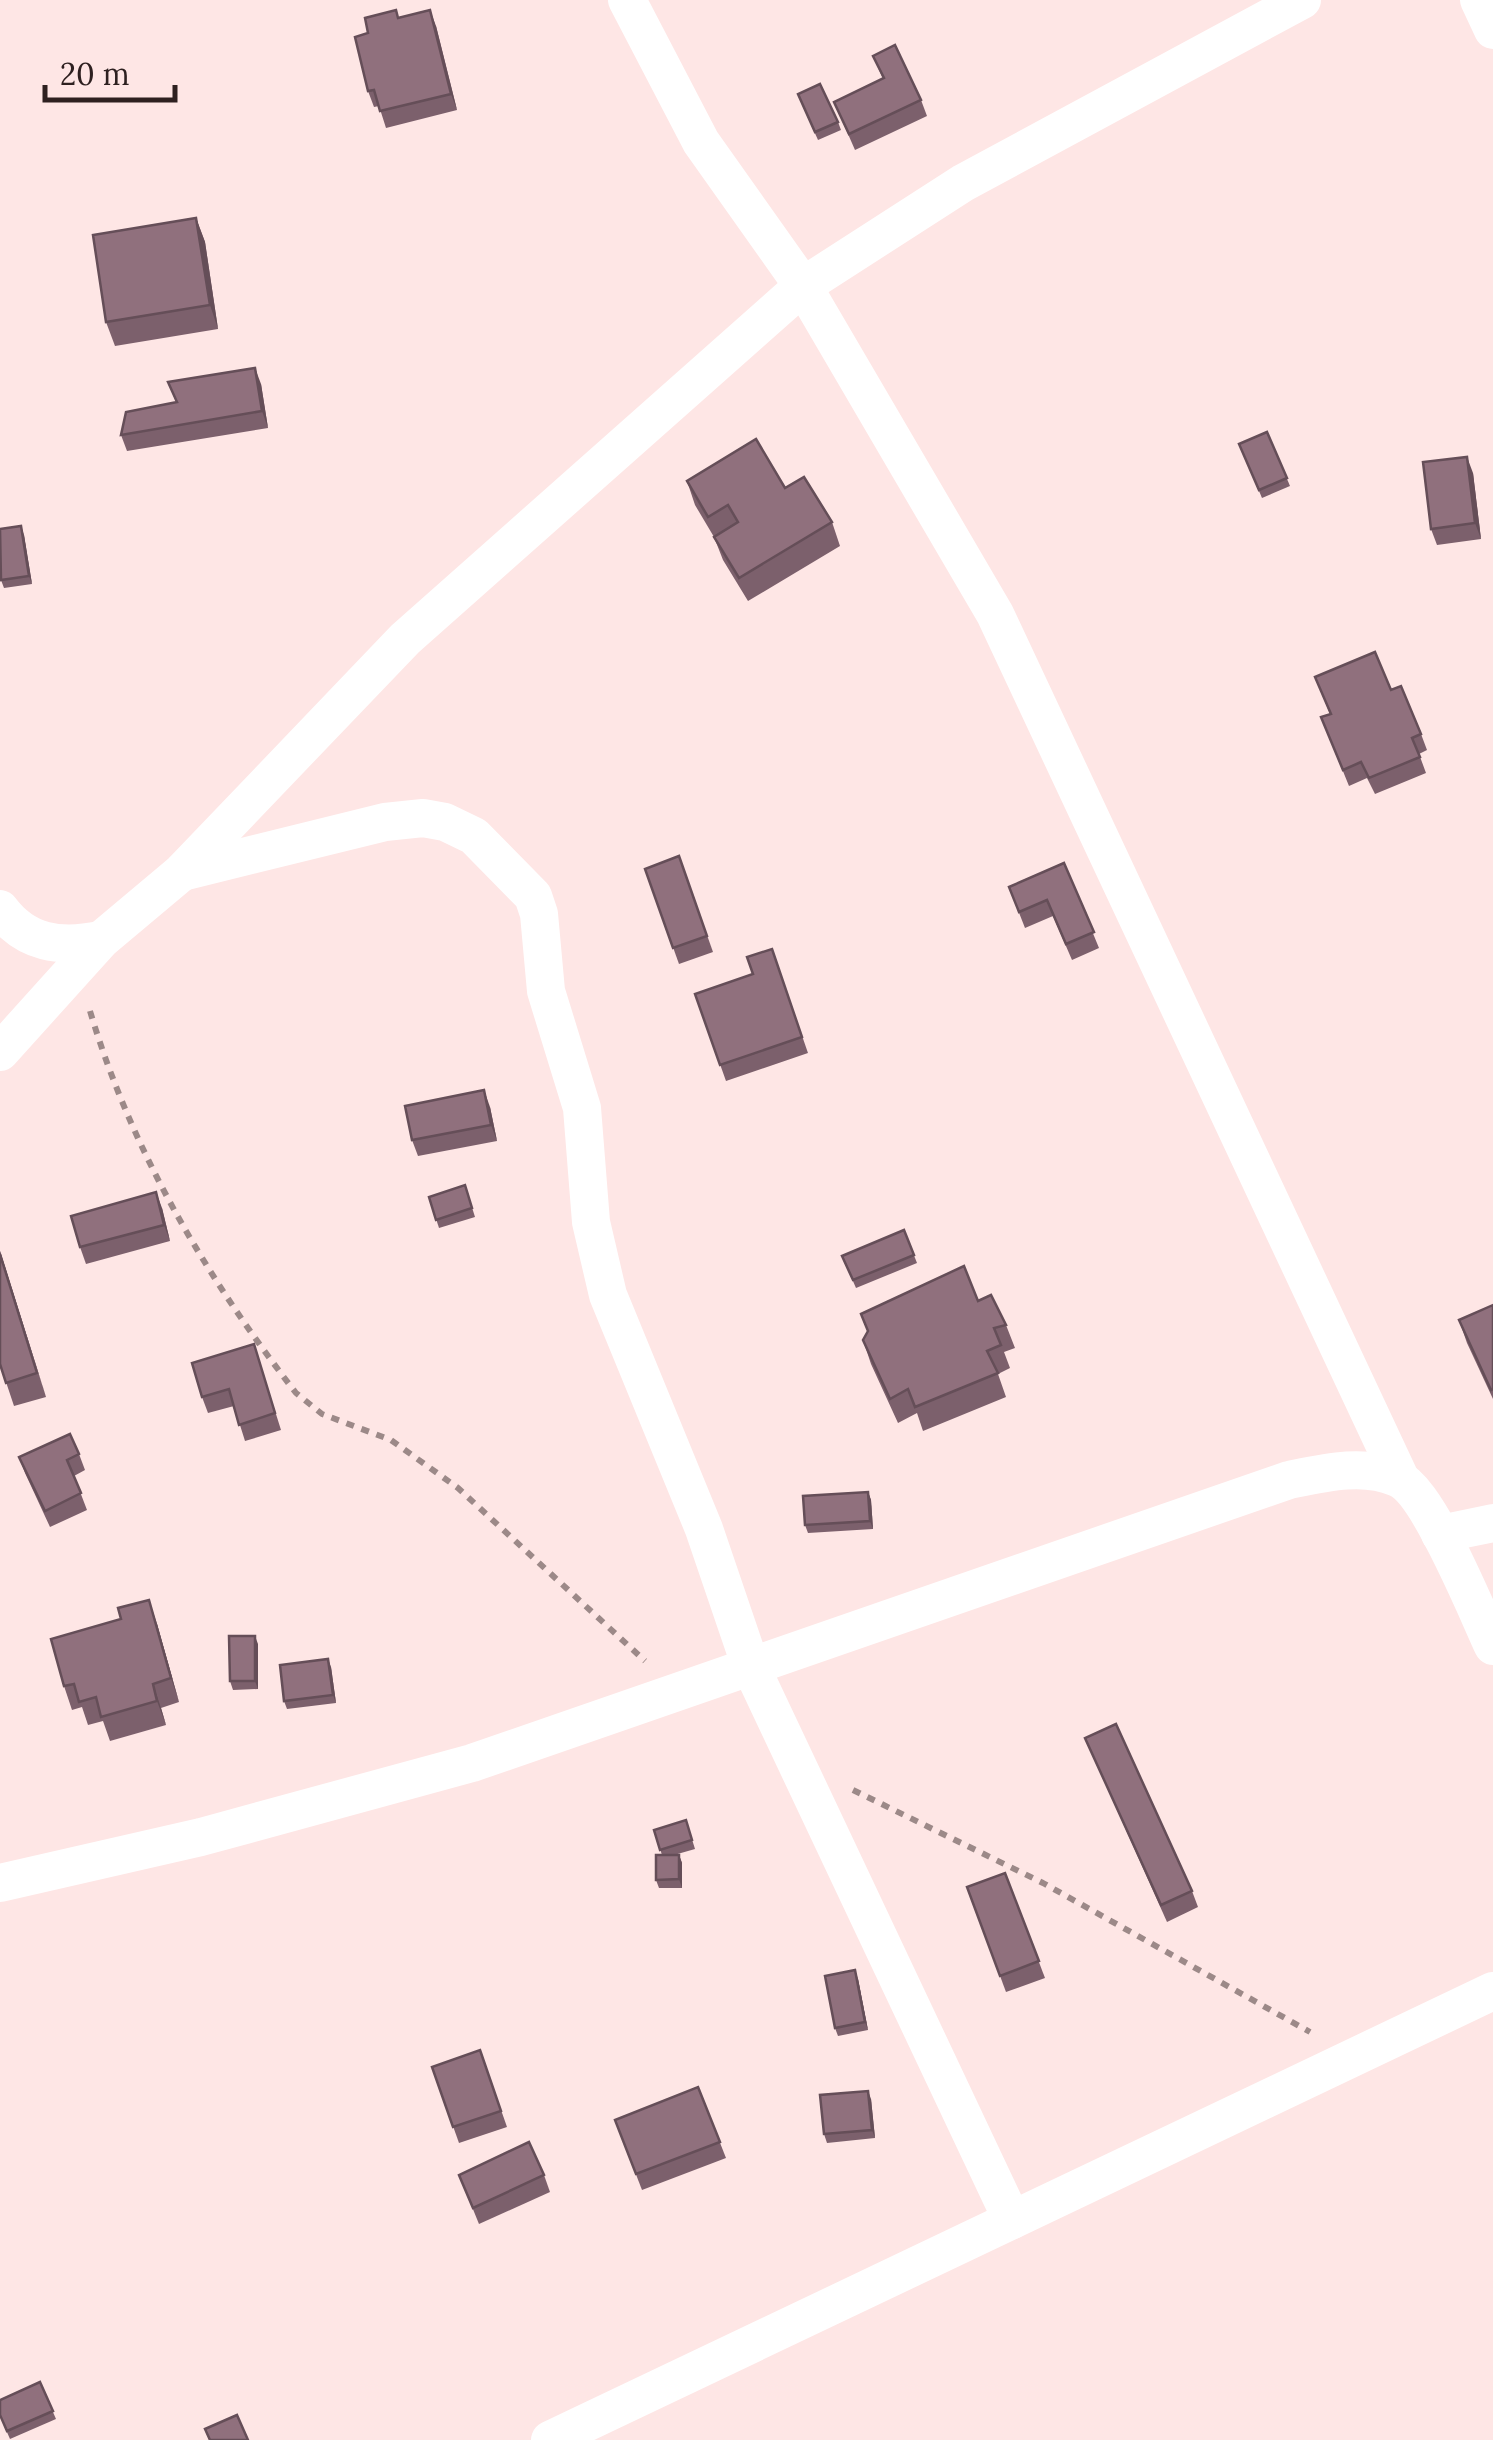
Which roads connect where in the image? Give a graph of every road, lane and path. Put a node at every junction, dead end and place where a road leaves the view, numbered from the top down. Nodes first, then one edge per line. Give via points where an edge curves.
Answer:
1 (628, 0) edge
2 (1302, 0) edge
3 (1479, 0) edge
4 (1493, 30) edge
5 (803, 286) junction
6 (182, 872) junction
7 (0, 909) edge
8 (89, 953) junction
9 (0, 1052) edge
10 (1400, 1478) junction
11 (1493, 1523) edge
12 (1440, 1534) junction
13 (1493, 1646) edge
14 (752, 1667) junction
15 (682, 1692) junction
16 (798, 1762) junction
17 (0, 1883) edge
18 (1493, 1991) edge
19 (1355, 2057) junction
20 (1012, 2220) junction
21 (550, 2440) edge

1 - 5 street via 700,142
2 - 5 street via 963,183
3 - 4 street
5 - 6 street via 405,639
5 - 10 street via 995,614
6 - 8 street
6 - 14 street via 423,818 474,836 526,886 539,914 546,991 582,1108 601,1272
7 - 8 street via 16,928 46,943
8 - 9 street
8 - 15 path via 105,1063 143,1155 193,1247 296,1393 322,1414 391,1440 458,1488
10 - 12 street
10 - 14 street via 1333,1471 1289,1480
11 - 12 street
12 - 13 street
14 - 15 street
14 - 16 street
15 - 17 street via 472,1763
16 - 19 path via 1043,1883
16 - 20 street
18 - 19 street
19 - 20 street
20 - 21 street

